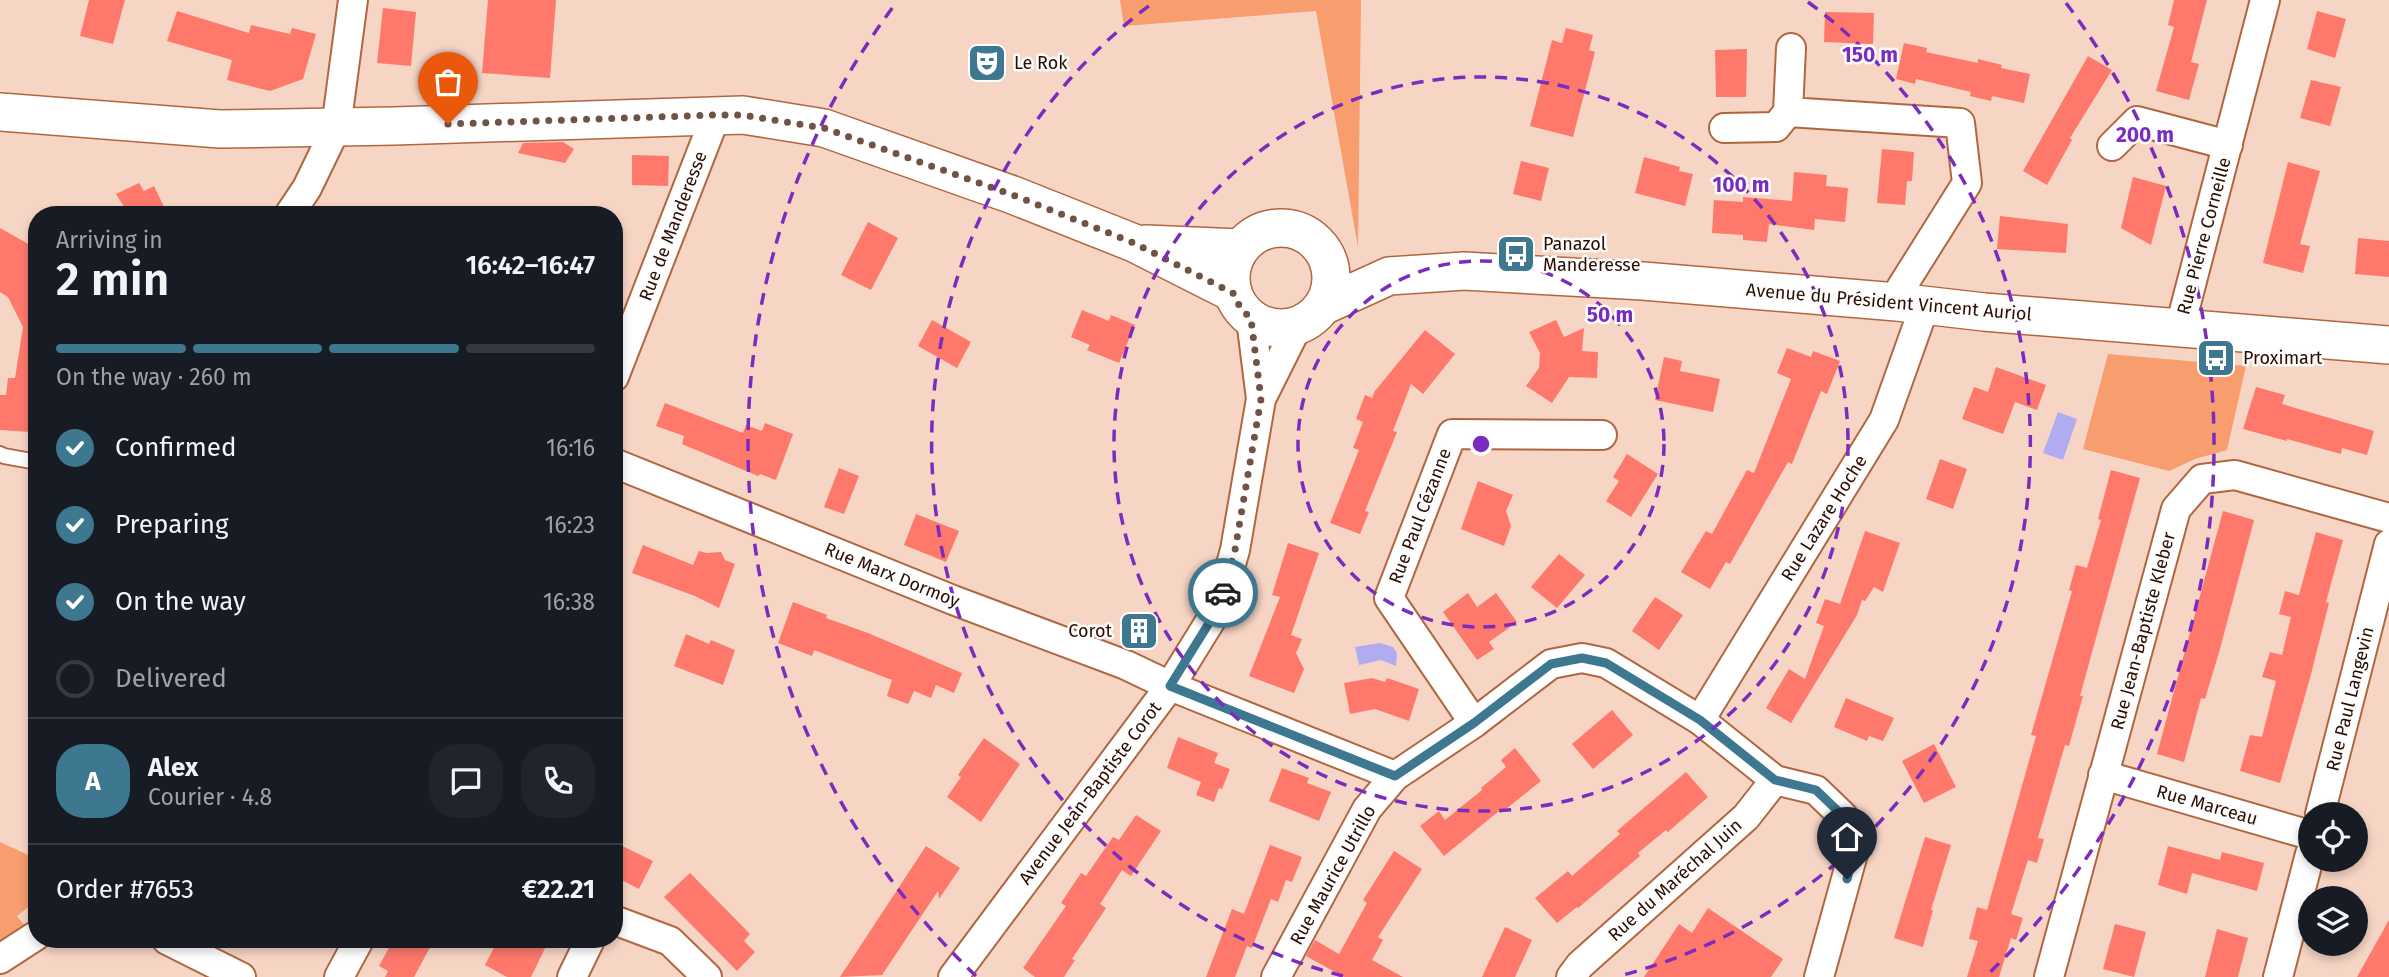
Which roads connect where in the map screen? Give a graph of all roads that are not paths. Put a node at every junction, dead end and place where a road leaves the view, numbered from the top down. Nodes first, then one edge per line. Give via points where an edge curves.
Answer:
1 (353, 0) edge
2 (2265, 0) edge
3 (1791, 48) dead end
4 (0, 112) edge
5 (1788, 112) junction
6 (716, 115) junction
7 (336, 128) junction
8 (1724, 128) dead end
9 (2228, 145) junction
10 (2112, 146) dead end
11 (295, 206) edge
12 (1134, 243) junction
13 (1321, 247) junction
14 (1240, 248) junction
15 (1389, 276) junction
16 (1911, 304) junction
17 (1242, 306) junction
18 (1310, 316) junction
19 (2180, 327) junction
20 (2389, 345) edge
21 (623, 354) edge
22 (1261, 399) junction
23 (1602, 435) dead end
24 (0, 454) edge
25 (28, 460) edge
26 (623, 467) edge
27 (2389, 518) edge
28 (2389, 544) edge
29 (1170, 686) junction
30 (1700, 720) junction
31 (1474, 723) junction
32 (2103, 775) junction
33 (1395, 776) junction
34 (1775, 780) junction
35 (2323, 802) edge
36 (2298, 832) edge
37 (2305, 872) edge
38 (623, 924) edge
39 (28, 941) edge
40 (183, 948) edge
41 (355, 948) edge
42 (586, 948) edge
43 (0, 959) edge
44 (241, 977) edge
45 (339, 977) edge
46 (572, 977) edge
47 (707, 977) edge
48 (953, 977) edge
49 (1276, 977) edge
50 (1571, 977) edge
51 (1819, 977) edge
52 (2049, 977) edge
53 (2278, 977) edge

1 - 7 street
2 - 9 street, Rue Pierre Corneille
3 - 5 street
4 - 7 street via 220,129
5 - 8 street via 1776,127
5 - 16 street, Rue Lazare Hoche via 1960,123 1967,183 1901,288
6 - 7 street
6 - 12 street via 824,128
6 - 21 street, Rue de Manderesse
7 - 11 street
9 - 10 street, Rue Pierre Corneille via 2137,121
9 - 19 street, Rue Pierre Corneille
12 - 14 street
12 - 17 street
13 - 14 street via 1287,226 1264,229
13 - 15 street, Avenue du Président Vincent Auriol
13 - 18 street via 1332,276 1330,292
14 - 17 street via 1230,278
15 - 16 street, Avenue du Président Vincent Auriol via 1464,271 1532,274
15 - 18 street, Avenue du Président Vincent Auriol
16 - 19 street, Avenue du Président Vincent Auriol
16 - 30 street, Rue Lazare Hoche via 1884,420
17 - 18 street via 1266,326 1282,328
17 - 22 street, Avenue Jean-Baptiste Corot
18 - 22 street, Avenue Jean-Baptiste Corot
19 - 20 street, Avenue du Président Vincent Auriol
22 - 29 street, Avenue Jean-Baptiste Corot via 1235,550 1219,607
23 - 31 street, Rue Paul Cézanne via 1452,434 1389,598
24 - 25 lane
26 - 29 street, Rue Marx Dormoy
27 - 32 street, Rue Jean-Baptiste Kleber via 2235,475 2202,479 2176,509
28 - 35 street, Rue Paul Langevin
29 - 33 street, Rue Marx Dormoy
29 - 48 street, Avenue Jean-Baptiste Corot
30 - 31 street, Rue Maurice Utrillo via 1606,663 1582,658 1551,664
30 - 34 street
31 - 33 street, Rue Maurice Utrillo
32 - 36 street, Rue Marceau
32 - 52 street, Rue Jean-Baptiste Kleber
33 - 49 street, Rue Maurice Utrillo via 1367,809
34 - 50 street, Rue du Maréchal Juin via 1746,817
34 - 51 street via 1816,790 1843,816 1853,855
37 - 53 street
38 - 47 street via 670,942
39 - 43 street
40 - 44 street
41 - 45 street
42 - 46 street

